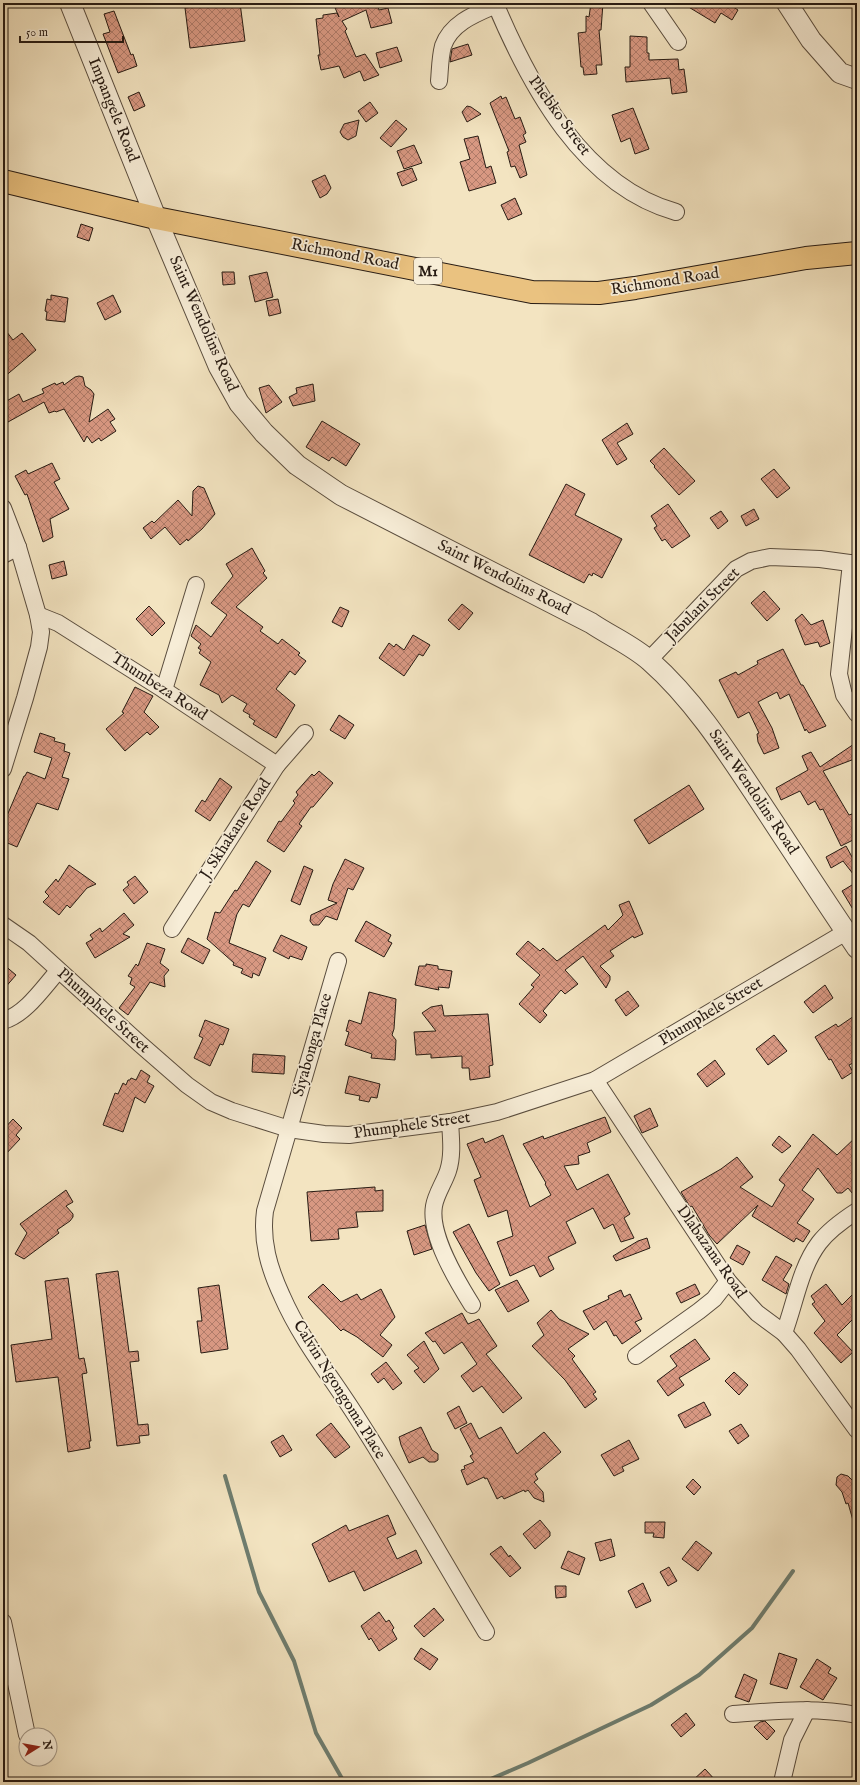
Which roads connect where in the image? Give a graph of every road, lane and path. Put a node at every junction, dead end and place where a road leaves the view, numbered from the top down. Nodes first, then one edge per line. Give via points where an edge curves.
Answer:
1 (70, 3) edge
2 (650, 3) edge
3 (787, 3) edge
4 (495, 4) edge
5 (678, 42) dead end
6 (857, 79) edge
7 (438, 81) dead end
8 (3, 181) edge
9 (676, 212) dead end
10 (156, 218) junction
11 (857, 253) edge
12 (3, 508) edge
13 (18, 547) junction
14 (3, 555) edge
15 (854, 563) edge
16 (196, 585) dead end
17 (38, 615) junction
18 (649, 660) junction
19 (164, 690) junction
20 (857, 714) edge
21 (304, 733) dead end
22 (277, 765) junction
23 (3, 769) edge
24 (3, 925) edge
25 (172, 929) dead end
26 (846, 932) junction
27 (857, 948) edge
28 (338, 961) dead end
29 (58, 971) junction
30 (3, 1021) edge
31 (595, 1080) junction
32 (450, 1122) junction
33 (289, 1130) junction
34 (857, 1211) edge
35 (728, 1281) junction
36 (472, 1305) dead end
37 (784, 1333) junction
38 (636, 1356) dead end
39 (857, 1430) edge
40 (3, 1622) edge
41 (486, 1632) dead end
42 (807, 1710) junction
43 (733, 1714) dead end
44 (857, 1715) edge
45 (25, 1727) edge
46 (782, 1782) edge

1 - 10 street, Impangele Road
2 - 5 street
3 - 6 street via 811,40 840,73
4 - 7 street via 467,18 450,33 443,47
4 - 9 street, Phebko Street via 524,67 545,102 587,156 611,179 633,194 656,207
8 - 10 highway, Richmond Road / M1
10 - 11 highway, Richmond Road / M1 via 532,292 599,293 806,258
10 - 18 street, Saint Wendolins Road via 220,367 239,403 264,433 297,465 341,495 591,622
12 - 13 street
13 - 14 street
13 - 17 street
15 - 18 street, Jabulani Street via 770,557 751,561 736,569
15 - 20 street via 839,674 844,695
16 - 19 street
17 - 19 street, Thumbeza Road via 58,623
17 - 23 street via 41,632 39,648
18 - 26 street, Saint Wendolins Road via 692,704 733,760
19 - 22 street, Thumbeza Road
21 - 22 street, J. Skhakane Road
22 - 25 street, J. Skhakane Road
24 - 29 street, Phumphele Street via 29,943
26 - 27 street, Saint Wendolins Road
26 - 31 street, Phumphele Street
28 - 33 street, Siyabonga Place
29 - 30 street via 28,1004 17,1014
29 - 33 street, Phumphele Street via 187,1085 211,1102
31 - 32 street, Phumphele Street via 497,1112
31 - 35 street, Dlabazana Road
32 - 33 street, Phumphele Street via 349,1135
32 - 36 street via 450,1162 435,1201 433,1215 446,1261
33 - 41 street, Calvin Ngongoma Place via 263,1226 264,1246 280,1290 299,1329 359,1420
34 - 37 street via 835,1226 819,1242 803,1274
35 - 37 street, Dlabazana Road via 757,1312
35 - 38 street via 714,1300
37 - 39 street, Dlabazana Road
40 - 45 street
42 - 43 street
42 - 44 street
42 - 46 street via 792,1740

